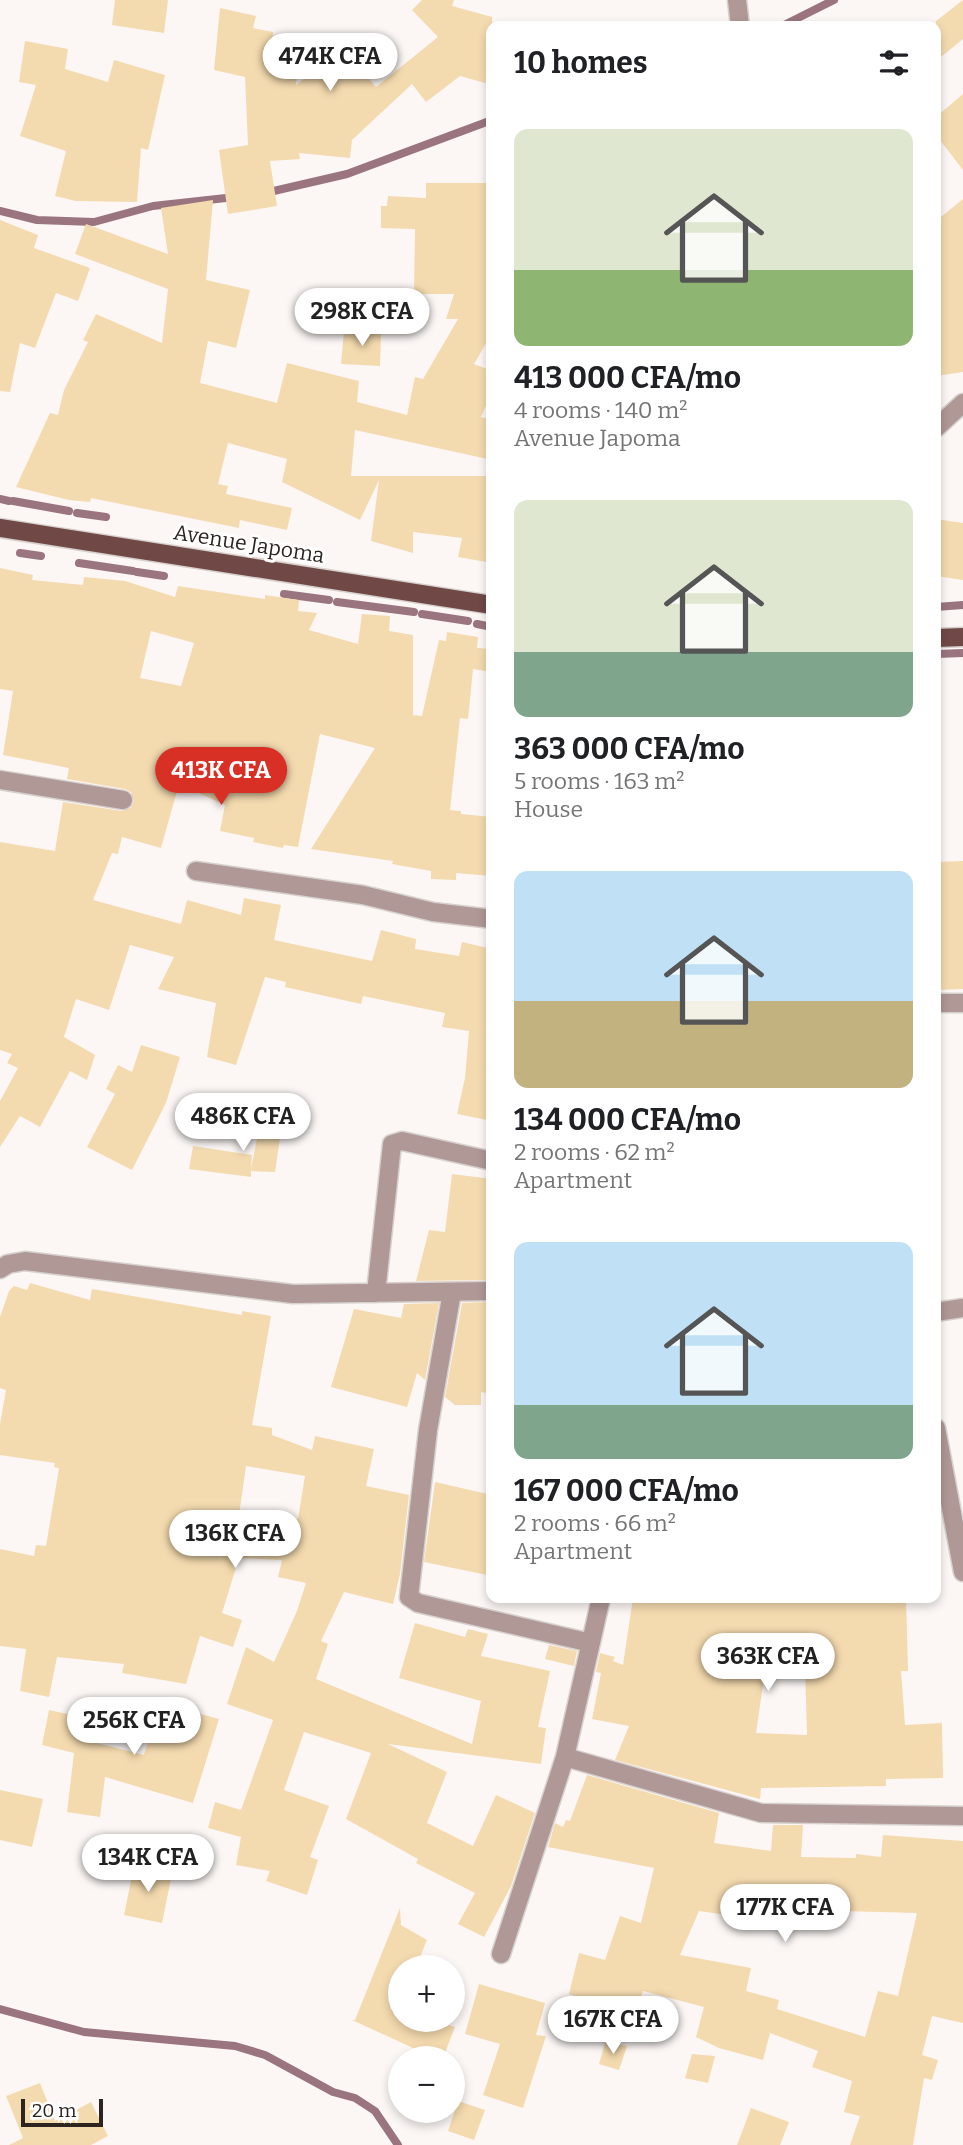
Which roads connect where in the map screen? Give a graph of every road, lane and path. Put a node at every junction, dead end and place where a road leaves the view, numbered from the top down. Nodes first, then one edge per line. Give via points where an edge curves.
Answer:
1 (737, 0) edge
2 (739, 21) edge
3 (963, 403) edge
4 (941, 423) edge
5 (0, 528) edge
6 (486, 604) edge
7 (963, 637) edge
8 (941, 638) edge
9 (0, 780) edge
10 (123, 800) dead end
11 (196, 871) dead end
12 (486, 918) edge
13 (941, 1003) edge
14 (963, 1003) edge
15 (486, 1160) edge
16 (0, 1269) edge
17 (486, 1291) edge
18 (452, 1292) junction
19 (376, 1293) junction
20 (963, 1308) edge
21 (941, 1311) edge
22 (941, 1455) edge
23 (963, 1572) edge
24 (600, 1603) edge
25 (591, 1643) junction
26 (565, 1757) junction
27 (963, 1816) edge
28 (501, 1954) dead end

1 - 2 street
3 - 4 street
5 - 6 main road, Avenue Japoma
7 - 8 main road
9 - 10 street
11 - 12 street
13 - 14 street
15 - 19 street via 402,1141 392,1144
16 - 19 street via 25,1261 293,1294
17 - 18 street
18 - 19 street
18 - 25 street via 428,1430 409,1597 418,1603
20 - 21 street
22 - 23 street
24 - 25 street
25 - 26 street
26 - 27 street via 761,1813
26 - 28 street

